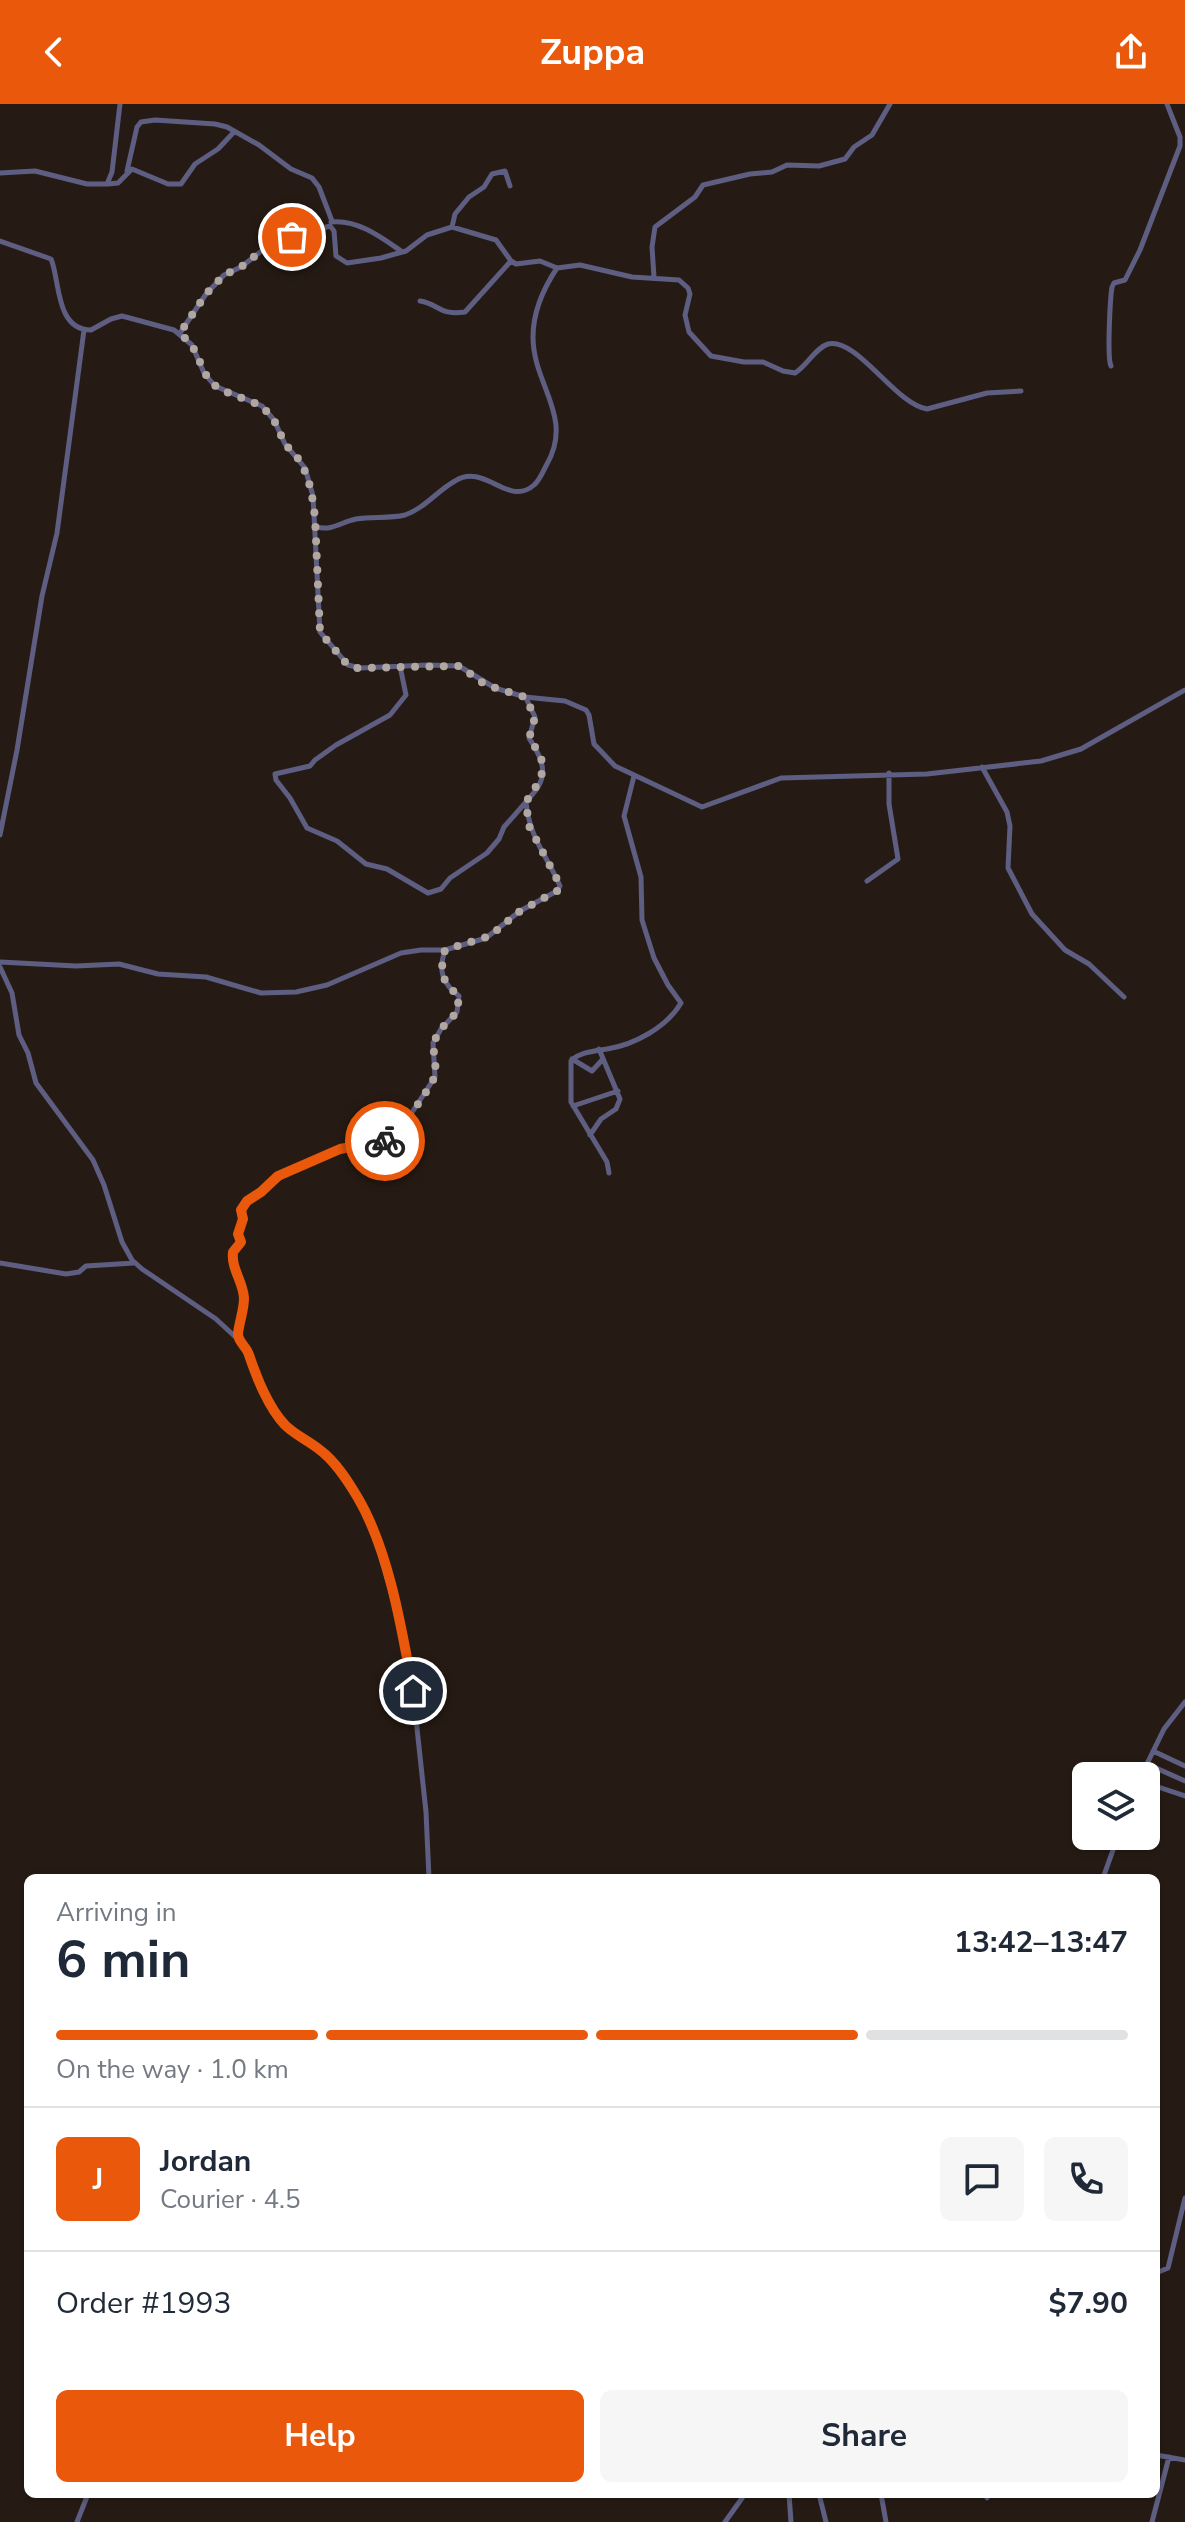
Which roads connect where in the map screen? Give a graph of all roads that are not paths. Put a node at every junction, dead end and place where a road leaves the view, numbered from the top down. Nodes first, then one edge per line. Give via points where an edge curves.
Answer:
1 (120, 104) edge
2 (890, 104) edge
3 (1167, 104) edge
4 (234, 132) junction
5 (127, 171) junction
6 (0, 173) edge
7 (107, 184) junction
8 (510, 186) dead end
9 (330, 223) junction
10 (452, 227) junction
11 (0, 241) edge
12 (402, 252) junction
13 (511, 261) junction
14 (557, 268) junction
15 (654, 277) junction
16 (420, 301) dead end
17 (84, 330) junction
18 (180, 333) junction
19 (1111, 366) dead end
20 (1021, 391) dead end
21 (316, 526) junction
22 (400, 666) junction
23 (1185, 690) edge
24 (525, 697) junction
25 (982, 767) junction
26 (889, 773) junction
27 (634, 776) junction
28 (526, 802) junction
29 (0, 835) edge
30 (867, 881) dead end
31 (445, 950) junction
32 (0, 964) edge
33 (1124, 997) dead end
34 (599, 1049) junction
35 (604, 1058) junction
36 (572, 1059) junction
37 (618, 1091) junction
38 (573, 1106) junction
39 (590, 1135) junction
40 (609, 1173) dead end
41 (0, 1263) edge
42 (135, 1263) junction
43 (239, 1340) junction
44 (1185, 1702) edge
45 (1153, 1751) junction
46 (1148, 1762) edge
47 (1185, 1766) edge
48 (1160, 1770) edge
49 (1185, 1781) edge
50 (1160, 1788) edge
51 (1185, 1796) edge
52 (1113, 1850) edge
53 (429, 1874) edge
54 (1104, 1874) edge
55 (1185, 2198) edge
56 (1160, 2271) edge
57 (1160, 2456) edge
58 (1169, 2457) junction
59 (1185, 2460) edge
60 (1160, 2491) edge
61 (86, 2498) edge
62 (742, 2498) edge
63 (789, 2498) edge
64 (820, 2498) edge
65 (882, 2498) edge
66 (1158, 2498) edge
67 (77, 2522) edge
68 (725, 2522) edge
69 (791, 2522) edge
70 (826, 2522) edge
71 (886, 2522) edge
72 (1152, 2522) edge

1 - 7 street
2 - 15 street via 872,135 845,159 819,166 787,165 703,185 655,227
3 - 19 street via 1180,146 1135,261 1125,280 1112,287
4 - 5 street via 195,164 181,184
4 - 5 street via 215,124 146,120 137,127
4 - 9 street via 312,178
5 - 7 street via 118,183
6 - 7 street via 32,170
8 - 10 street via 505,171 492,174 455,214
9 - 12 street via 366,228
9 - 12 street via 336,256 347,263
9 - 18 street via 264,249 224,275
10 - 12 street via 427,235
10 - 13 street via 496,240
11 - 17 street via 51,259 61,304
13 - 14 street via 540,261
13 - 16 street via 465,312 441,312
14 - 15 street via 580,265
14 - 21 street via 538,303 533,336 556,423 556,447 536,483 514,492 488,479 464,477 403,515 355,519 334,528
15 - 20 street via 679,280 688,288 685,323 711,356 763,362 795,373 819,348 834,344 851,350 901,394 927,409 971,396
17 - 18 street via 122,316
17 - 29 street via 57,533
18 - 21 street via 215,386 256,403 274,420 307,474
21 - 22 street via 322,636 351,667
22 - 24 street via 459,666 486,685
22 - 28 street via 406,695 393,713 336,745 308,768 274,776 305,826 366,864 432,893 487,853
23 - 25 street via 1074,752
24 - 27 street via 559,699 586,710 597,749
24 - 28 street via 535,717 529,739 542,767 540,784
25 - 26 street
25 - 33 street via 1007,812 1008,868 1032,914 1065,950 1089,964
26 - 27 street via 781,778 704,807
26 - 30 street via 898,859
27 - 34 street via 624,812 641,877 642,920 654,958 681,1003 659,1029
28 - 31 street via 529,826 559,887 490,936
31 - 32 street via 401,953 327,985 269,994 206,977 119,964
31 - 43 street via 443,978 459,996 459,1010 436,1036 435,1077 398,1134 340,1149 286,1173 242,1207 241,1242 232,1255 244,1297
32 - 42 street via 36,1083 93,1160 122,1242
34 - 35 street
34 - 36 street
35 - 36 street via 592,1071
35 - 37 street
36 - 38 street
37 - 38 street
37 - 39 street via 616,1109
38 - 39 street
39 - 40 street
41 - 42 street via 66,1274 86,1266
42 - 43 street
43 - 53 street via 281,1420 329,1457 352,1489 378,1546 413,1691
44 - 45 street
45 - 46 street
45 - 47 street
48 - 49 street
50 - 51 street
52 - 54 street
55 - 56 street via 1168,2268
57 - 58 street
58 - 59 street
58 - 60 street
61 - 67 street
62 - 68 street
63 - 69 street
64 - 70 street
65 - 71 street
66 - 72 street

